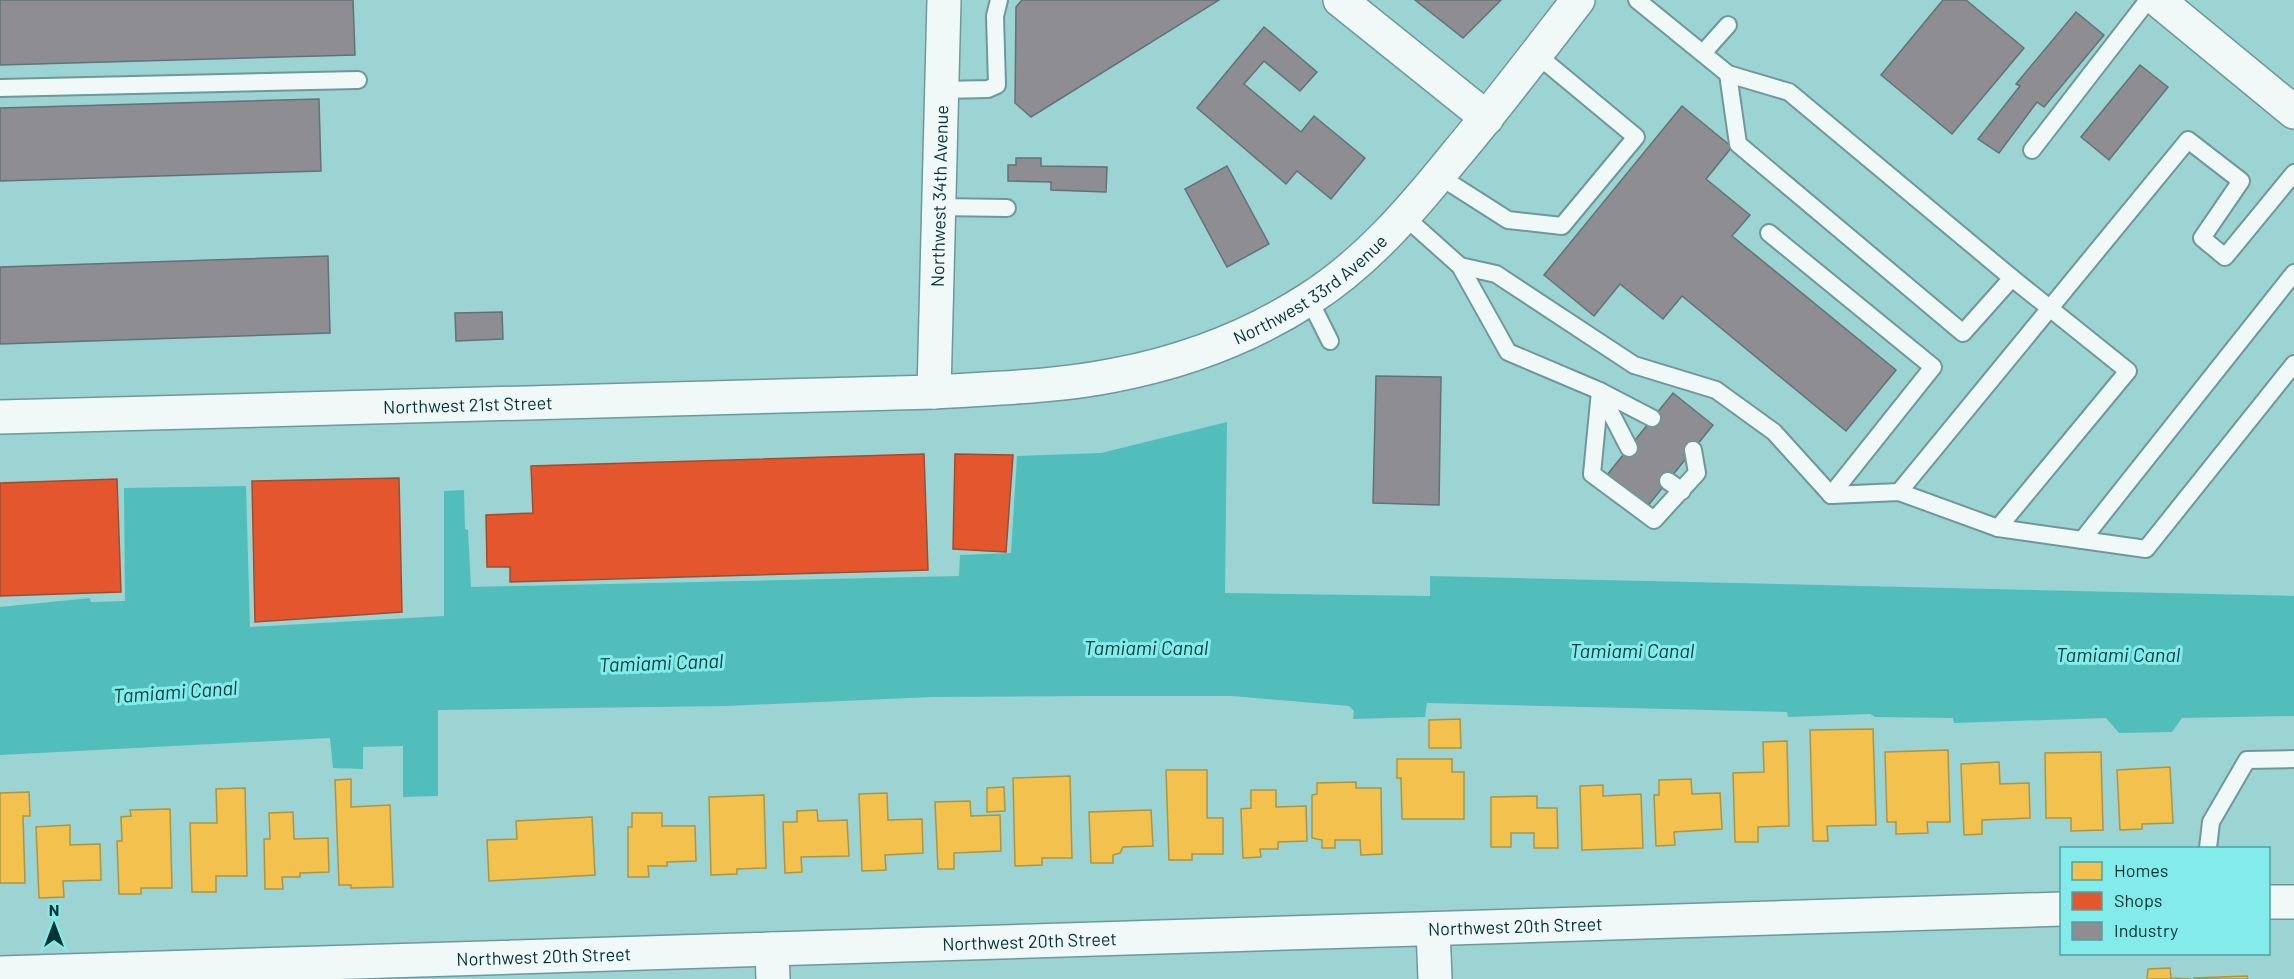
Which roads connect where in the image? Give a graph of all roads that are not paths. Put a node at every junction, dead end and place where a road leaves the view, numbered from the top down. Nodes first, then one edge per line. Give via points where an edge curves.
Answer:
1 (944, 0) edge
2 (999, 0) edge
3 (1340, 0) edge
4 (1578, 0) edge
5 (1638, 0) edge
6 (2148, 0) edge
7 (2158, 0) edge
8 (1728, 25) dead end
9 (1703, 53) junction
10 (1536, 54) junction
11 (1728, 74) junction
12 (358, 80) dead end
13 (0, 88) edge
14 (942, 90) junction
15 (2294, 112) edge
16 (1487, 118) junction
17 (2032, 150) dead end
18 (2294, 173) edge
19 (1439, 176) junction
20 (938, 207) junction
21 (1007, 208) dead end
22 (1404, 216) junction
23 (1769, 233) dead end
24 (1460, 266) junction
25 (2294, 273) edge
26 (2012, 278) junction
27 (1310, 299) junction
28 (2048, 308) junction
29 (1330, 341) dead end
30 (2294, 364) edge
31 (1600, 391) junction
32 (934, 392) junction
33 (0, 417) edge
34 (1652, 418) dead end
35 (1629, 448) dead end
36 (1692, 450) dead end
37 (1668, 481) dead end
38 (1682, 491) junction
39 (1899, 492) junction
40 (1830, 495) junction
41 (1998, 528) junction
42 (2082, 540) junction
43 (2294, 759) edge
44 (2208, 845) edge
45 (2270, 902) edge
46 (2294, 902) edge
47 (2060, 909) edge
48 (1433, 929) junction
49 (773, 964) edge
50 (0, 973) edge
51 (1435, 979) edge

1 - 14 street, Northwest 34th Avenue
2 - 14 lane via 995,16 997,85 988,89
3 - 16 street
4 - 10 street, Northwest 33rd Avenue
5 - 9 lane
6 - 17 lane
7 - 15 street
8 - 9 lane
9 - 11 lane
10 - 16 street, Northwest 33rd Avenue
10 - 19 lane via 1636,137 1562,226 1508,220
11 - 26 lane via 1789,92
11 - 26 lane via 1738,144 1963,333
12 - 13 lane
14 - 20 street, Northwest 34th Avenue
16 - 19 street, Northwest 33rd Avenue
18 - 28 lane via 2225,257 2202,238 2241,181 2188,140
19 - 22 street, Northwest 33rd Avenue
20 - 21 lane
20 - 32 street, Northwest 34th Avenue
22 - 24 lane
22 - 27 street, Northwest 33rd Avenue via 1361,258
23 - 40 lane via 1933,367
24 - 31 lane via 1508,352
24 - 40 lane via 1496,274 1634,365 1716,390 1774,432
25 - 42 lane
26 - 28 lane
27 - 29 lane
27 - 32 street, Northwest 33rd Avenue via 1206,350 1114,376
28 - 39 lane
28 - 41 lane via 2128,371
30 - 42 lane via 2146,549
31 - 34 lane
31 - 35 lane
31 - 38 lane via 1592,474 1654,520
32 - 33 street, Northwest 21st Street
36 - 38 lane via 1697,473
37 - 38 lane
39 - 40 lane
39 - 41 lane
41 - 42 lane
43 - 44 lane via 2247,760 2211,822
45 - 46 street
47 - 48 street, Northwest 20th Street
48 - 49 street, Northwest 20th Street
48 - 51 street
49 - 50 street, Northwest 20th Street

